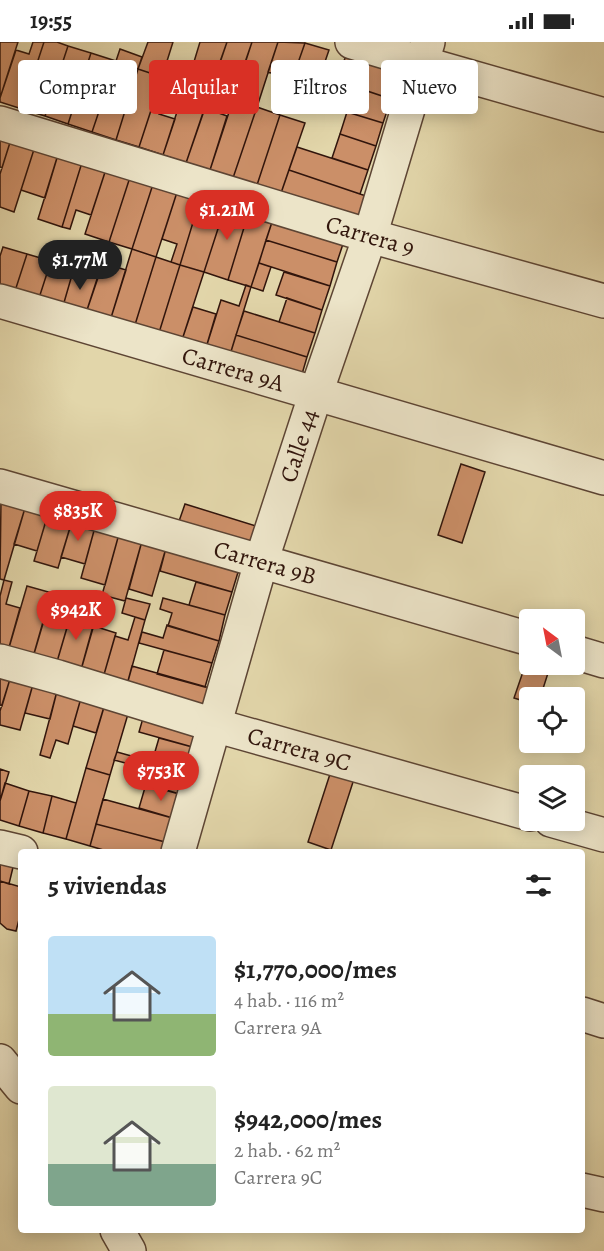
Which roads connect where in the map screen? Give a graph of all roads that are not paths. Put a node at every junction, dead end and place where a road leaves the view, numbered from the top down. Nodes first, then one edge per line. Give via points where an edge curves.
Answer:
1 (352, 42) edge
2 (425, 53) edge
3 (604, 115) edge
4 (0, 123) edge
5 (370, 236) junction
6 (0, 300) edge
7 (604, 301) edge
8 (316, 393) junction
9 (604, 478) edge
10 (0, 486) edge
11 (261, 562) junction
12 (519, 636) edge
13 (585, 655) edge
14 (0, 661) edge
15 (604, 661) edge
16 (214, 725) junction
17 (519, 811) edge
18 (585, 830) edge
19 (604, 836) edge
20 (0, 847) edge
21 (179, 849) edge
22 (18, 851) edge
23 (585, 1015) edge
24 (604, 1021) edge
25 (0, 1061) edge
26 (18, 1083) edge
27 (585, 1191) edge
28 (604, 1195) edge
29 (119, 1233) edge
30 (129, 1251) edge

1 - 2 street
2 - 3 street
2 - 5 street, Calle 44
4 - 5 street, Carrera 9
5 - 7 street, Carrera 9
5 - 8 street, Calle 44
6 - 8 street, Carrera 9A
8 - 9 street, Carrera 9A
8 - 11 street, Calle 44
10 - 11 street, Carrera 9B
11 - 12 street, Carrera 9B
11 - 16 street, Calle 44
13 - 15 street
14 - 16 street, Carrera 9C
16 - 17 street, Carrera 9C
16 - 21 street, Calle 44
18 - 19 street
20 - 22 street
23 - 24 street
25 - 26 street
27 - 28 street
29 - 30 street

